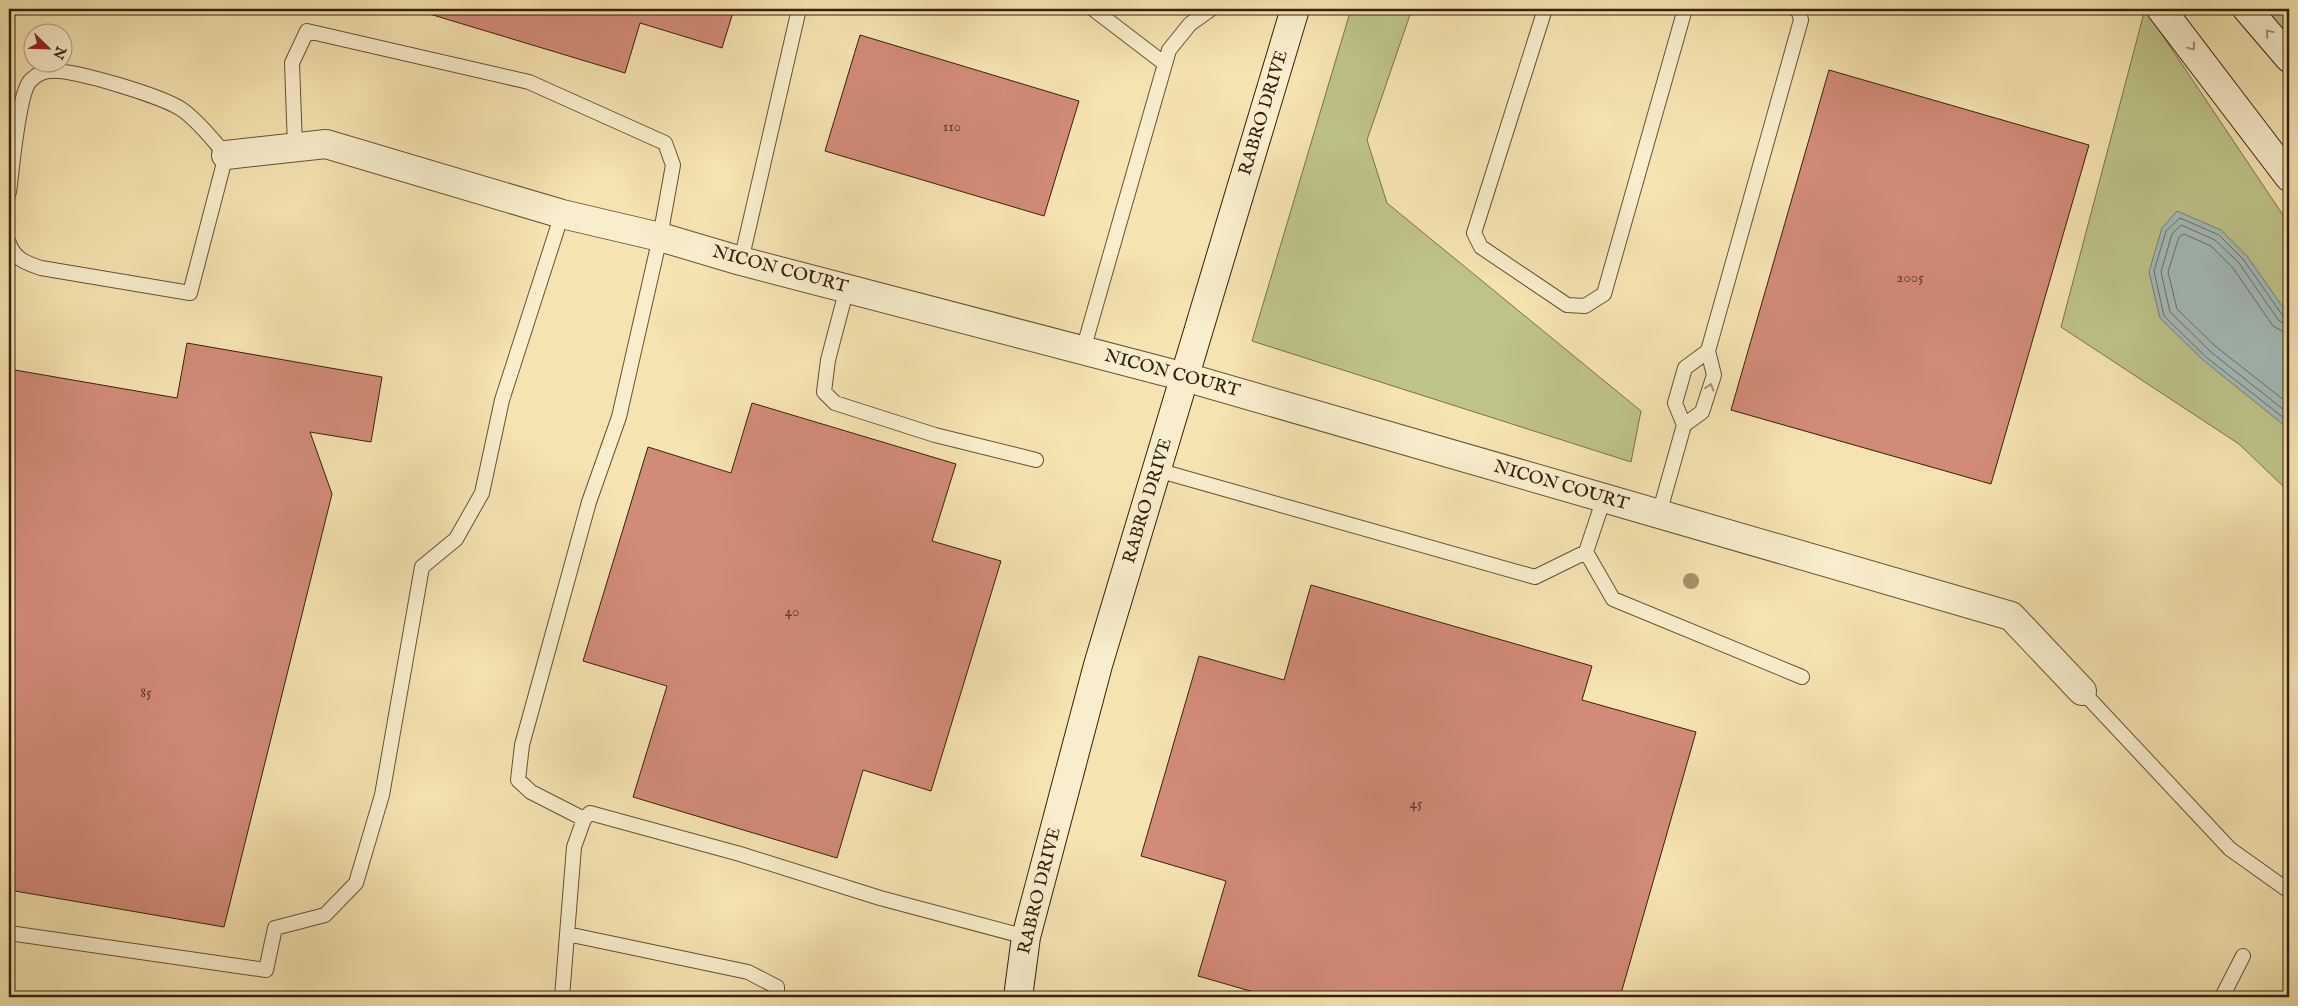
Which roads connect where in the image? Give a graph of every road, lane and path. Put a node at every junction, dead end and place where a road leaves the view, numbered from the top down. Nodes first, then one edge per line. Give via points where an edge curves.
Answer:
1 (799, 9) edge
2 (1093, 9) edge
3 (1211, 9) edge
4 (1295, 9) edge
5 (1545, 9) edge
6 (1685, 9) edge
7 (1795, 9) edge
8 (2162, 9) edge
9 (2247, 9) edge
10 (2289, 58) edge
11 (1165, 64) junction
12 (295, 147) junction
13 (226, 155) junction
14 (2289, 177) edge
15 (9, 192) edge
16 (562, 214) junction
17 (660, 237) junction
18 (9, 243) edge
19 (741, 261) junction
20 (847, 288) junction
21 (1083, 350) junction
22 (1708, 351) junction
23 (1185, 377) junction
24 (1684, 425) junction
25 (1036, 460) dead end
26 (1157, 470) junction
27 (1604, 498) junction
28 (1658, 514) junction
29 (1586, 552) junction
30 (1802, 677) dead end
31 (2082, 691) joint
32 (584, 819) junction
33 (2289, 891) edge
34 (9, 933) edge
35 (567, 934) junction
36 (1026, 937) junction
37 (2243, 956) dead end
38 (562, 997) edge
39 (777, 997) edge
40 (1018, 997) edge
41 (2222, 997) edge

1 - 19 lane
2 - 11 lane
3 - 11 lane via 1190,24 1178,38 1169,50
4 - 23 street, RABRO DRIVE
5 - 6 lane via 1474,233 1481,247 1567,305 1585,306 1604,294
7 - 22 lane via 1801,20
8 -> 14 street
10 -> 9 street
11 - 21 lane
12 - 13 street, NICON COURT
12 - 16 street, NICON COURT via 326,144
12 - 17 lane via 292,63 307,31 529,82 666,144 673,166
13 - 15 lane via 177,107 119,85 50,71 29,82 23,99
13 - 18 lane via 190,293 41,268 22,262 10,249
16 - 17 street, NICON COURT
16 - 34 lane via 502,400 482,493 456,539 422,567 382,796 356,882 325,915 275,928 266,970
17 - 19 street, NICON COURT
17 - 32 lane via 618,416 589,502 522,745 518,780 531,792
19 - 20 street, NICON COURT
20 - 21 street, NICON COURT
20 - 25 lane via 828,360 824,392 835,403 934,435
21 - 23 street, NICON COURT
24 -> 22 lane via 1702,412 1714,375
22 - 24 lane via 1685,368 1675,404
23 - 26 street, RABRO DRIVE
23 - 27 street, NICON COURT
24 - 28 lane
26 - 29 lane via 1535,577
26 - 36 street, RABRO DRIVE via 1098,665
27 - 28 street, NICON COURT
27 - 29 lane
28 - 31 street, NICON COURT via 2011,616
29 - 30 lane via 1613,598
31 - 33 lane via 2230,849
32 - 35 lane via 574,847
32 - 36 lane via 590,813
35 - 38 lane
35 - 39 lane via 748,972 777,987
36 - 40 street, RABRO DRIVE
37 - 41 lane

